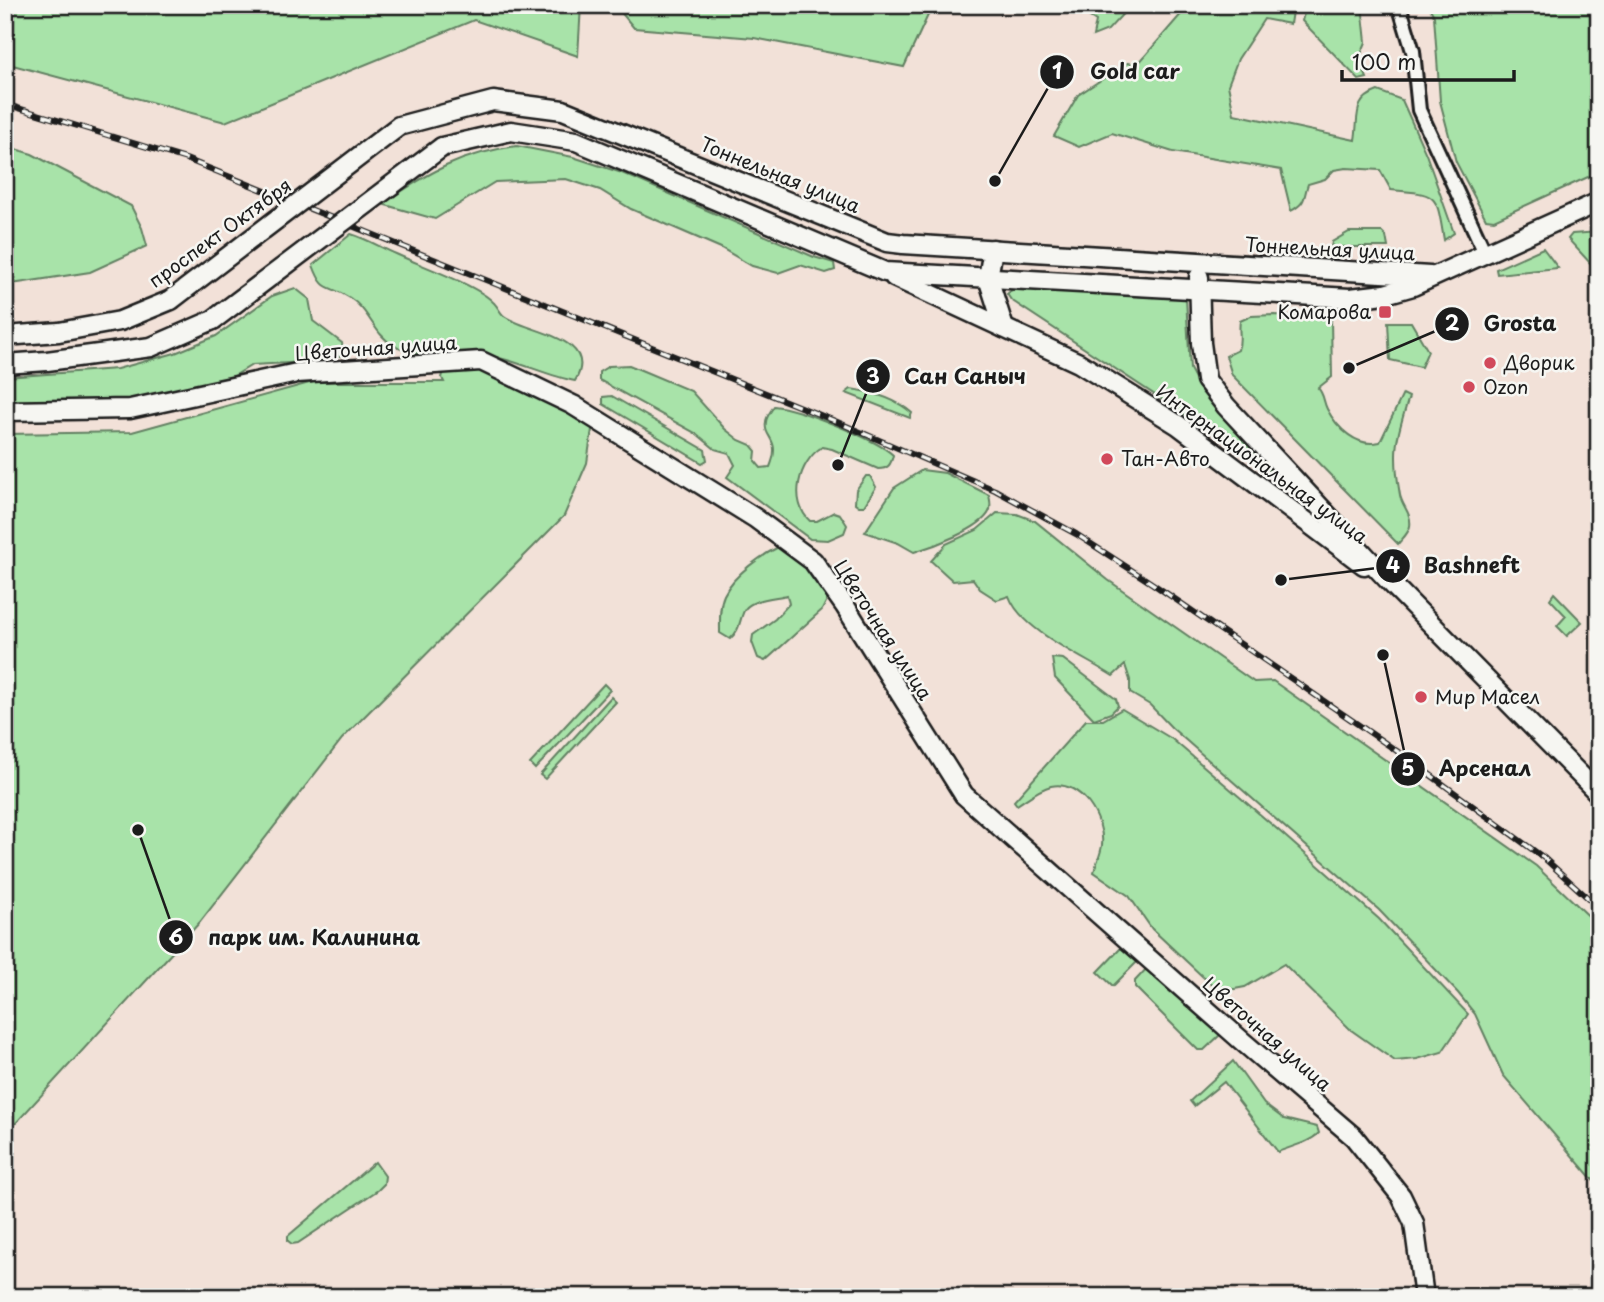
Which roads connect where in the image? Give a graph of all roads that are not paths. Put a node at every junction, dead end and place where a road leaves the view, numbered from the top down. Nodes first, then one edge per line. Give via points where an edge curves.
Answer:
1 (1399, 5) edge
2 (399, 127) joint
3 (1599, 202) edge
4 (993, 249) junction
5 (1485, 253) junction
6 (1199, 263) junction
7 (885, 272) junction
8 (1433, 276) junction
9 (988, 278) junction
10 (1199, 288) junction
11 (1003, 328) junction
12 (5, 336) edge
13 (5, 364) edge
14 (5, 411) edge
15 (1388, 580) junction
16 (1599, 794) edge
17 (1424, 1297) edge

1 - 5 street via 1413,51 1419,110
2 - 4 main road, Тоннельная улица via 493,102 563,110 887,242
2 - 12 main road, проспект Октября, bridge via 171,300 120,321
3 - 5 main road
4 - 6 main road, Тоннельная улица
4 - 9 main road
5 - 8 main road
6 - 8 main road, Тоннельная улица
6 - 10 main road, Интернациональная улица
7 - 9 main road, Тоннельная улица
7 - 11 main road, Интернациональная улица
7 - 13 main road, Тоннельная улица, bridge via 576,141 511,131 442,148 213,320 150,347
8 - 10 main road, Тоннельная улица via 1385,294 1350,298
9 - 10 main road, Тоннельная улица
9 - 11 main road
10 - 15 main road, Интернациональная улица via 1206,380
11 - 15 main road, Интернациональная улица via 1079,363 1178,425
14 - 17 main road, Цветочная улица via 130,409 297,373 481,361 573,405 744,511 813,561 964,795 1354,1137 1401,1196 1414,1223
15 - 16 main road, Интернациональная улица

